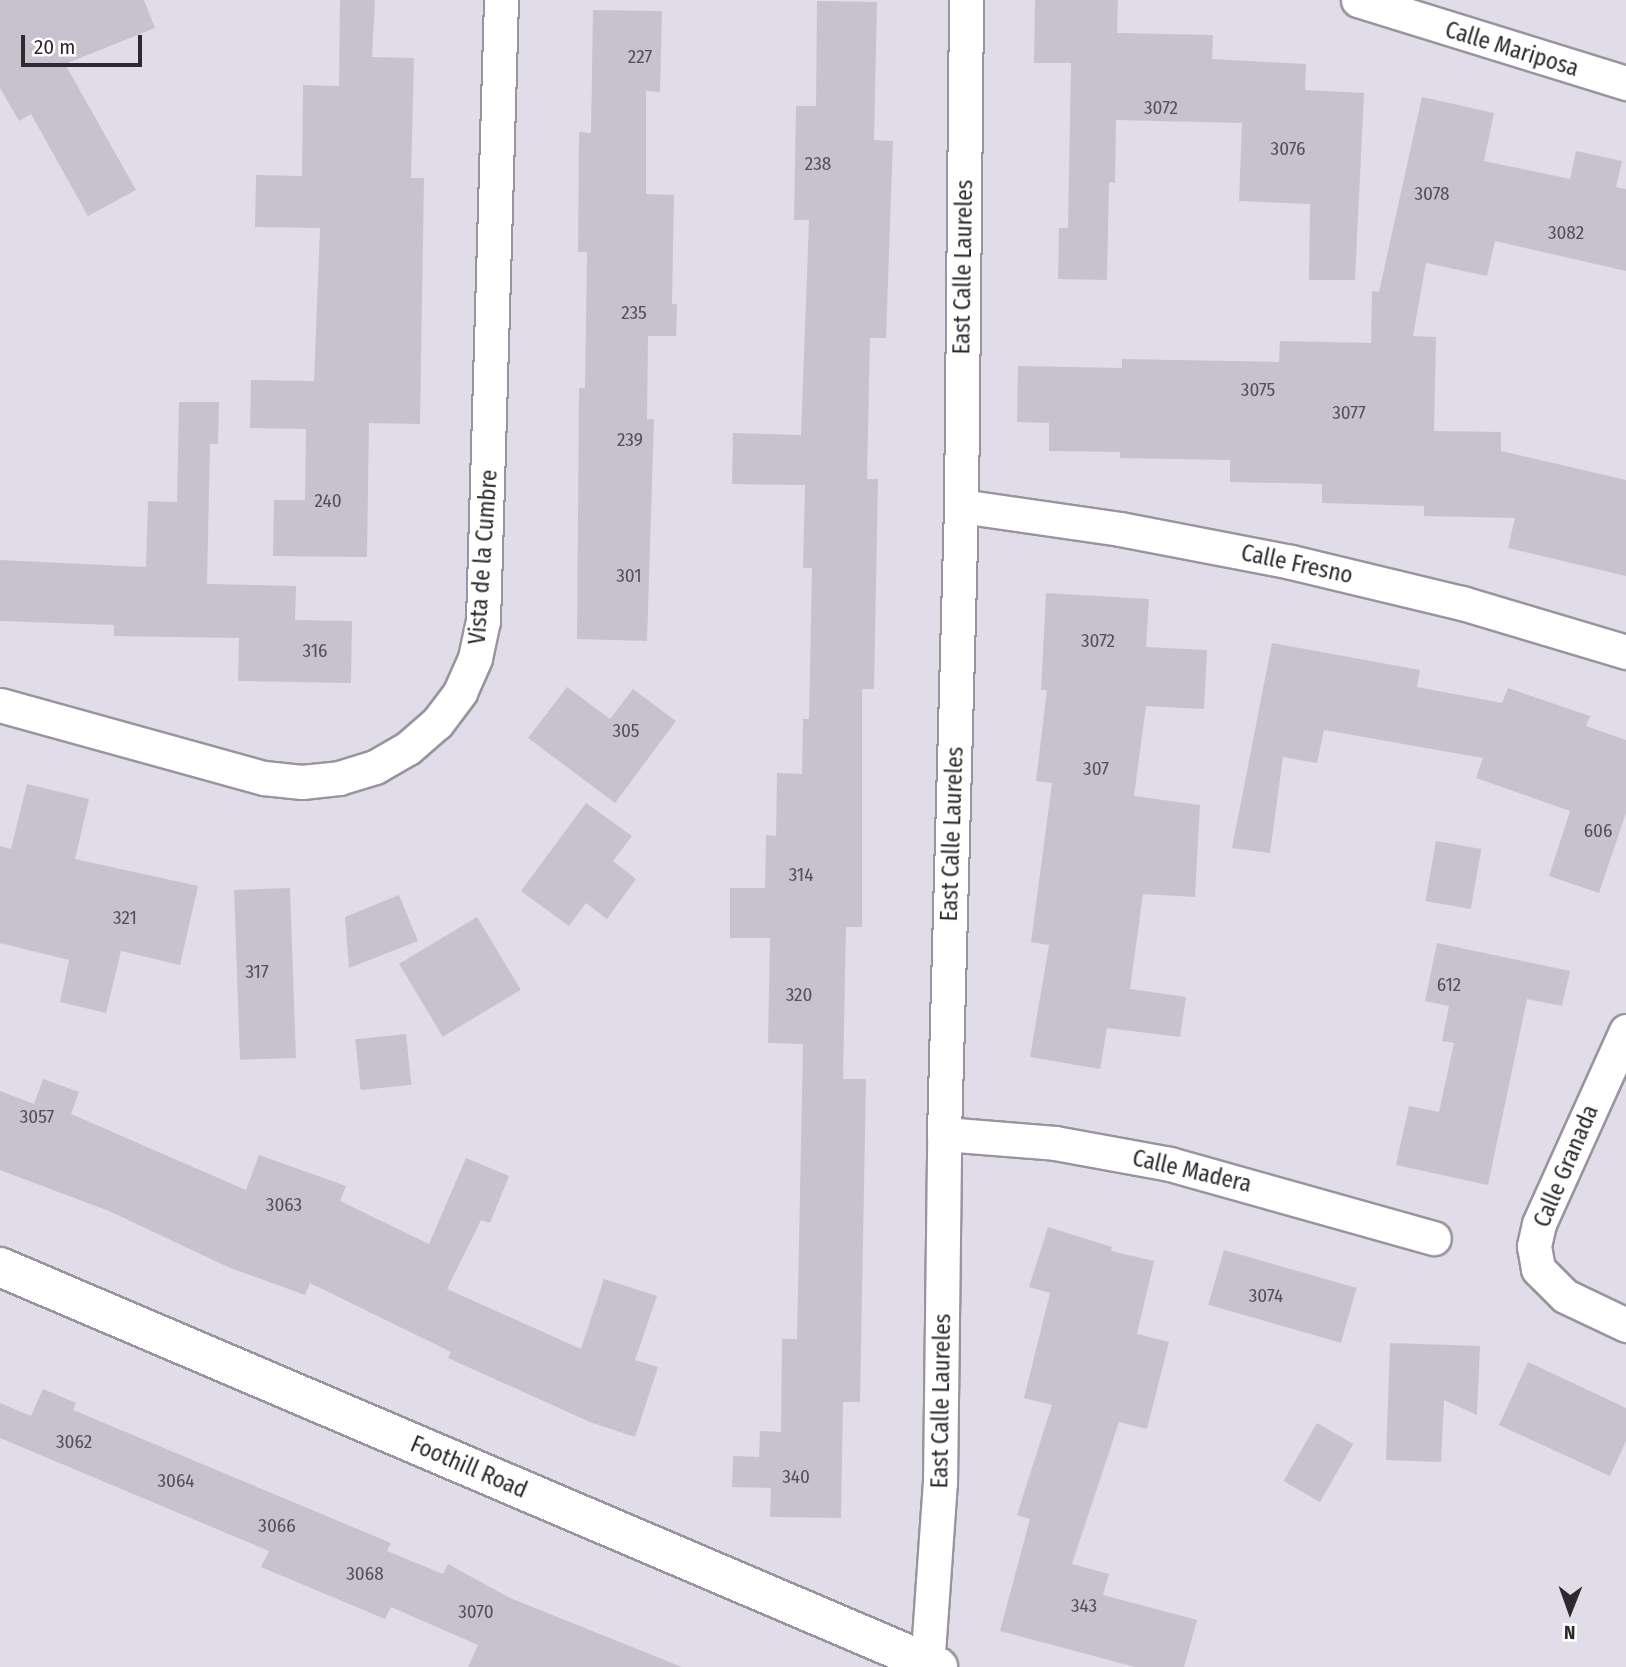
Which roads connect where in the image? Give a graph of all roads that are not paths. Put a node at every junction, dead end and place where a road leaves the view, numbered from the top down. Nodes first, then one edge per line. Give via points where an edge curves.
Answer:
1 (501, 0) edge
2 (966, 0) edge
3 (1358, 0) edge
4 (1626, 83) edge
5 (961, 506) junction
6 (1626, 652) edge
7 (0, 705) edge
8 (1626, 1031) edge
9 (944, 1133) junction
10 (1434, 1238) dead end
11 (0, 1267) edge
12 (1626, 1325) edge
13 (931, 1666) edge

1 - 7 street, Vista de la Cumbre via 483,621 475,658 460,692 427,732 375,767 340,778 302,782 264,778
2 - 5 street, East Calle Laureles
3 - 4 street, Calle Mariposa
5 - 6 street, Calle Fresno via 1120,528 1292,562 1462,603
5 - 9 street, East Calle Laureles
8 - 12 street, Calle Granada via 1539,1224 1534,1246 1538,1269 1565,1296
9 - 10 street, Calle Madera via 1055,1143 1170,1164
9 - 13 street, East Calle Laureles via 940,1483
11 - 13 main road, Foothill Road

